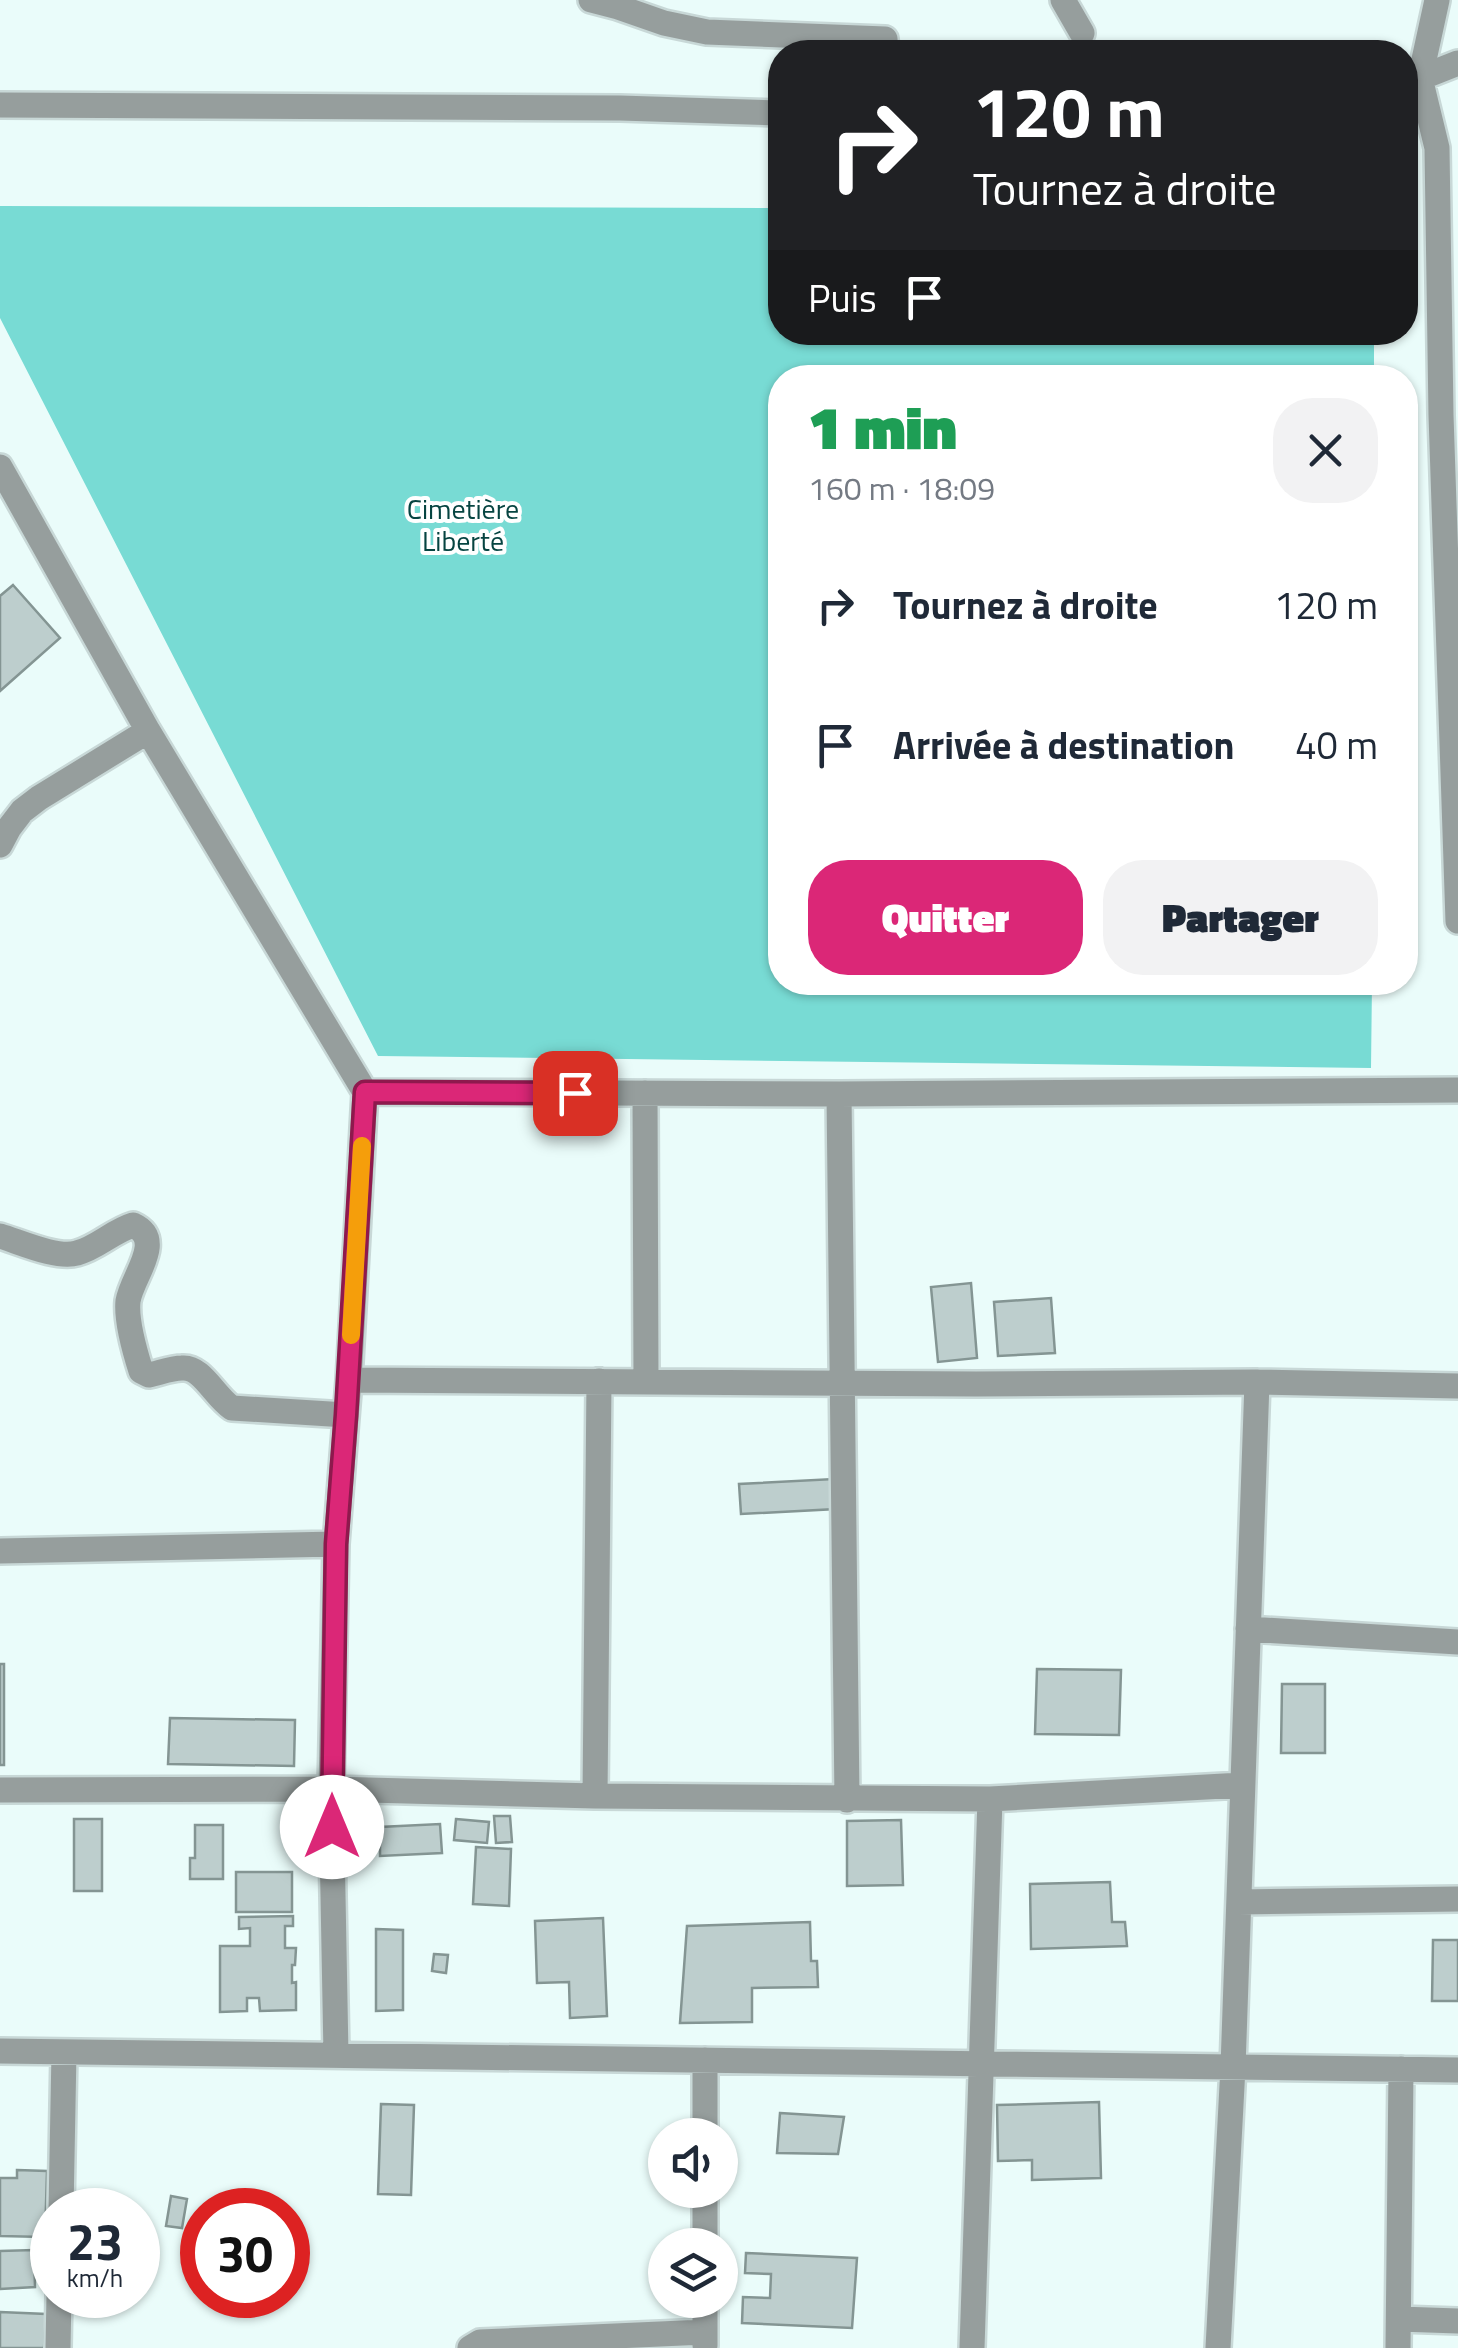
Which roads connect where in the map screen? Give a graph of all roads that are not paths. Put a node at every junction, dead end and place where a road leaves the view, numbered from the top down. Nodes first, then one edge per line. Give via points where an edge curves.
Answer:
1 (591, 0) edge
2 (1063, 0) edge
3 (1436, 0) edge
4 (1082, 32) dead end
5 (885, 40) edge
6 (1418, 63) edge
7 (1458, 63) edge
8 (1418, 78) edge
9 (1418, 94) edge
10 (0, 106) edge
11 (768, 113) edge
12 (1448, 176) edge
13 (1449, 414) edge
14 (0, 467) edge
15 (148, 731) junction
16 (0, 845) edge
17 (1458, 921) edge
18 (1458, 1090) edge
19 (365, 1092) junction
20 (645, 1093) junction
21 (838, 1094) junction
22 (0, 1236) edge
23 (349, 1380) junction
24 (599, 1381) junction
25 (646, 1382) junction
26 (1256, 1382) junction
27 (843, 1383) junction
28 (1458, 1386) edge
29 (346, 1415) junction
30 (336, 1544) junction
31 (0, 1550) edge
32 (1248, 1629) junction
33 (1458, 1642) edge
34 (1242, 1785) junction
35 (332, 1789) junction
36 (0, 1790) edge
37 (596, 1796) junction
38 (847, 1800) junction
39 (990, 1800) junction
40 (1458, 1900) edge
41 (1239, 1902) junction
42 (0, 2051) edge
43 (64, 2052) junction
44 (336, 2055) junction
45 (705, 2060) junction
46 (982, 2065) junction
47 (1233, 2067) junction
48 (1402, 2069) junction
49 (1458, 2070) edge
50 (705, 2118) edge
51 (61, 2188) edge
52 (59, 2318) edge
53 (1398, 2319) junction
54 (1458, 2321) edge
55 (705, 2340) edge
56 (58, 2348) edge
57 (470, 2348) edge
58 (972, 2348) edge
59 (1218, 2348) edge
60 (1398, 2348) edge

1 - 5 street via 707,32
2 - 4 street
3 - 6 street
7 - 8 street
9 - 12 street
10 - 11 street
12 - 13 street
13 - 17 street
14 - 15 street
15 - 16 street via 22,811
15 - 19 street
18 - 21 street
19 - 20 street
19 - 23 street
20 - 21 street
20 - 25 street
21 - 27 street
22 - 29 street via 62,1255 134,1224 148,1240 128,1298 140,1370 149,1376 196,1370 232,1408
23 - 24 street
23 - 29 street
24 - 25 street
24 - 37 street
25 - 27 street
26 - 27 street
26 - 28 street
26 - 32 street
27 - 38 street
29 - 30 street
30 - 31 street
30 - 35 street
32 - 33 street
32 - 34 street
34 - 39 street
34 - 41 street
35 - 36 street
35 - 37 street
35 - 44 street
37 - 38 street
38 - 39 street
39 - 46 street
40 - 41 street
41 - 47 street
42 - 43 street
43 - 44 street
43 - 51 street
44 - 45 street
45 - 46 street
45 - 50 street
46 - 47 street
46 - 58 street
47 - 48 street
47 - 59 street
48 - 49 street
48 - 53 street
52 - 56 street
53 - 54 street
53 - 60 street
55 - 57 street via 480,2342

